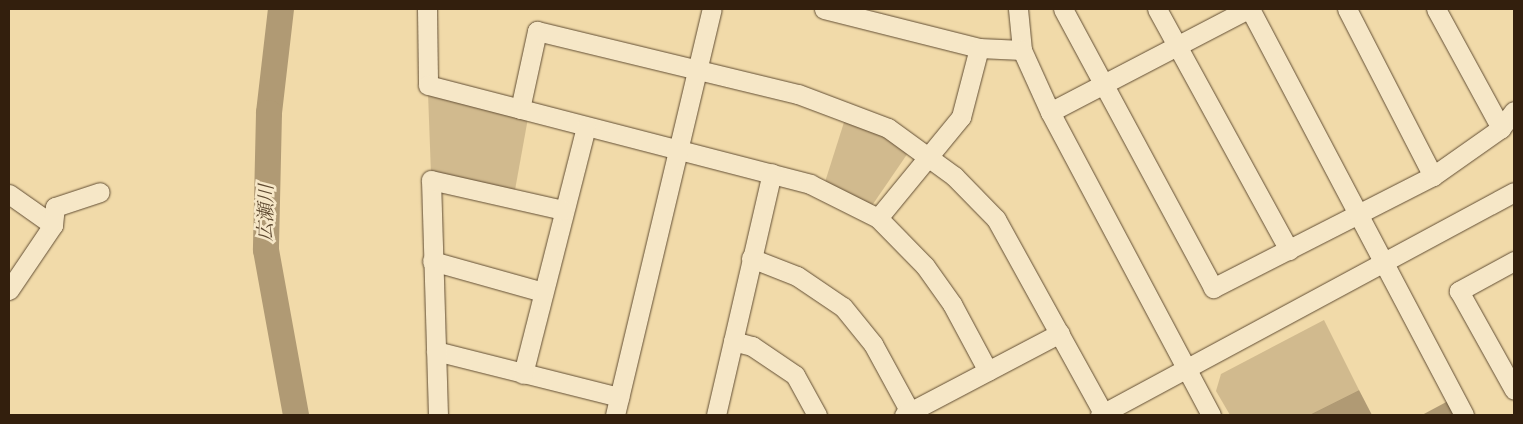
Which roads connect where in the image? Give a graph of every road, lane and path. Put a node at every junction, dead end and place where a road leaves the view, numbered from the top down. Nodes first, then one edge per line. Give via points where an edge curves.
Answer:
1 (427, 9) edge
2 (712, 9) edge
3 (824, 9) edge
4 (1018, 9) edge
5 (1063, 9) edge
6 (1157, 9) edge
7 (1249, 9) edge
8 (1346, 9) edge
9 (1438, 10) edge
10 (1177, 46) junction
11 (979, 48) junction
12 (1022, 50) junction
13 (698, 67) junction
14 (1104, 85) junction
15 (520, 109) junction
16 (1514, 111) edge
17 (1050, 112) junction
18 (586, 127) junction
19 (1501, 128) junction
20 (679, 148) junction
21 (926, 154) junction
22 (772, 172) junction
23 (1433, 176) junction
24 (100, 192) dead end
25 (1514, 192) edge
26 (9, 194) edge
27 (563, 210) junction
28 (1359, 213) junction
29 (878, 218) junction
30 (53, 225) junction
31 (1289, 250) junction
32 (751, 258) junction
33 (432, 261) junction
34 (1514, 261) edge
35 (1387, 264) junction
36 (9, 290) edge
37 (543, 292) junction
38 (1060, 332) junction
39 (733, 341) junction
40 (436, 351) junction
41 (1186, 368) junction
42 (988, 371) junction
43 (523, 374) junction
44 (1514, 390) edge
45 (619, 397) junction
46 (718, 414) edge
47 (907, 414) edge
48 (438, 415) edge
49 (614, 415) edge
50 (817, 415) edge
51 (1103, 415) edge
52 (1210, 415) edge
53 (1464, 415) edge

1 - 15 street via 428,85
2 - 13 street
3 - 11 street
4 - 12 street
5 - 14 street
6 - 10 street
7 - 10 street
7 - 28 street
8 - 23 street
9 - 19 street
10 - 14 street
10 - 31 street
11 - 12 street
11 - 21 street via 961,117
12 - 17 street
13 - 15 street via 537,31
13 - 20 street
13 - 21 street via 836,105 888,128
14 - 17 street
14 - 31 street via 1213,288
15 - 18 street
16 - 19 street
17 - 41 street
18 - 20 street
18 - 27 street
19 - 23 street
20 - 22 street
20 - 45 street
21 - 29 street
21 - 38 street via 996,220
22 - 29 street via 843,198
22 - 32 street
23 - 28 street
24 - 30 street via 55,207
25 - 35 street
26 - 30 street
27 - 33 street via 431,180
27 - 37 street
28 - 31 street
28 - 35 street
29 - 42 street via 926,266 952,304
30 - 36 street
32 - 39 street
32 - 47 street via 798,276 843,307 873,344
33 - 37 street
33 - 40 street
34 - 44 street via 1459,291
35 - 41 street
35 - 53 street
37 - 43 street
38 - 42 street
38 - 51 street
39 - 46 street
39 - 50 street via 752,346 795,375
40 - 43 street
40 - 48 street
41 - 51 street
41 - 52 street
42 - 47 street
43 - 45 street
45 - 49 street

